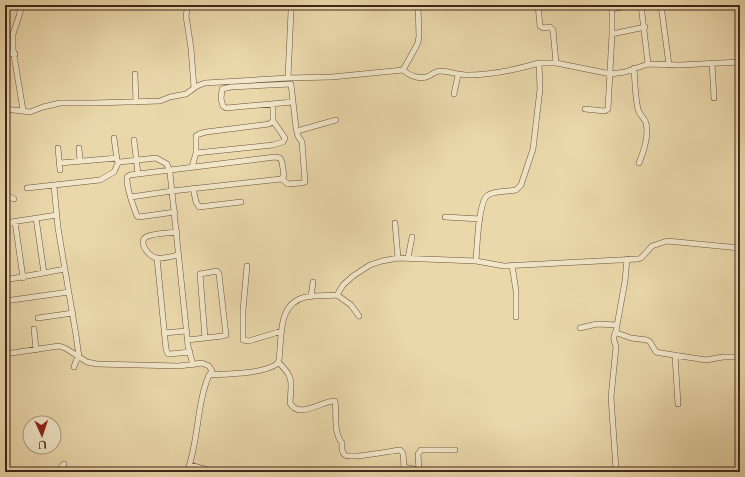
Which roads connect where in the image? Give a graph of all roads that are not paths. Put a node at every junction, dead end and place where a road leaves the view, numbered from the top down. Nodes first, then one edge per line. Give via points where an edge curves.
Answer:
1 (22, 5) edge
2 (188, 5) edge
3 (293, 5) edge
4 (314, 5) edge
5 (331, 5) edge
6 (418, 5) edge
7 (538, 5) edge
8 (631, 5) edge
9 (641, 5) edge
10 (661, 5) edge
11 (612, 7) edge
12 (645, 27) junction
13 (612, 34) junction
14 (740, 46) edge
15 (5, 53) edge
16 (14, 54) junction
17 (556, 62) junction
18 (739, 62) edge
19 (539, 63) junction
20 (712, 63) junction
21 (648, 64) junction
22 (669, 65) junction
23 (634, 68) junction
24 (403, 70) junction
25 (135, 74) dead end
26 (611, 74) junction
27 (458, 75) junction
28 (288, 78) junction
29 (194, 88) junction
30 (454, 94) dead end
31 (714, 98) dead end
32 (136, 102) junction
33 (293, 102) junction
34 (273, 104) junction
35 (585, 109) dead end
36 (5, 110) edge
37 (23, 110) junction
38 (336, 120) dead end
39 (273, 122) junction
40 (297, 131) junction
41 (114, 138) dead end
42 (134, 140) dead end
43 (58, 148) dead end
44 (79, 148) dead end
45 (196, 153) junction
46 (80, 161) junction
47 (117, 161) junction
48 (136, 161) junction
49 (60, 163) junction
50 (639, 163) dead end
51 (192, 167) junction
52 (60, 170) dead end
53 (170, 170) junction
54 (138, 174) junction
55 (282, 179) junction
56 (54, 186) junction
57 (27, 188) dead end
58 (193, 188) junction
59 (172, 191) junction
60 (5, 194) edge
61 (131, 197) junction
62 (14, 199) dead end
63 (241, 202) dead end
64 (175, 212) junction
65 (57, 215) junction
66 (445, 216) dead end
67 (36, 218) junction
68 (480, 219) junction
69 (14, 222) junction
70 (5, 223) edge
71 (395, 223) dead end
72 (177, 232) junction
73 (412, 237) dead end
74 (740, 248) edge
75 (179, 255) junction
76 (157, 258) junction
77 (398, 258) junction
78 (408, 258) junction
79 (627, 259) junction
80 (476, 261) junction
81 (512, 265) junction
82 (247, 266) dead end
83 (65, 270) junction
84 (44, 274) junction
85 (23, 278) junction
86 (5, 280) edge
87 (313, 282) dead end
88 (69, 292) junction
89 (337, 295) junction
90 (311, 296) junction
91 (5, 301) edge
92 (73, 313) junction
93 (359, 316) dead end
94 (516, 317) dead end
95 (38, 318) dead end
96 (617, 325) junction
97 (580, 328) dead end
98 (34, 329) dead end
99 (186, 331) junction
100 (282, 331) junction
101 (616, 331) junction
102 (164, 333) junction
103 (205, 338) junction
104 (187, 340) junction
105 (36, 350) junction
106 (190, 352) junction
107 (5, 354) edge
108 (675, 355) junction
109 (79, 357) junction
110 (740, 357) edge
111 (278, 362) junction
112 (193, 365) junction
113 (74, 367) dead end
114 (209, 375) junction
115 (678, 404) dead end
116 (456, 450) dead end
117 (64, 464) dead end
118 (190, 465) junction
119 (419, 470) junction
120 (617, 471) edge
121 (57, 472) edge
122 (187, 472) edge
123 (215, 472) edge
124 (427, 472) edge
125 (609, 472) edge

1 - 16 street via 13,34
2 - 29 street via 186,16
3 - 28 street
4 - 5 street
6 - 24 street via 419,40
7 - 17 street via 540,26 554,30
8 - 11 street
9 - 12 street
10 - 22 street
11 - 13 street
12 - 13 street
12 - 21 street
13 - 26 street
14 - 18 street
15 - 16 street
16 - 37 street
17 - 19 street
17 - 26 street
18 - 20 street
19 - 27 street via 512,71
19 - 68 street via 540,89 533,149 521,185 516,190 488,195 483,203
20 - 22 street
20 - 31 street
21 - 22 street
21 - 23 street
23 - 26 street
23 - 50 street via 638,112 645,120 646,128 644,150
24 - 27 street via 412,76 421,77 439,71
24 - 28 street via 332,77
25 - 32 street
26 - 35 street via 608,109
27 - 30 street
28 - 29 street via 205,83
29 - 32 street via 186,94 160,101
32 - 37 street via 60,103 33,111
33 - 34 street
33 - 34 street via 290,83 231,87 222,90 221,99 226,108
33 - 40 street
34 - 39 street
36 - 37 street
38 - 40 street
39 - 45 street via 257,127 199,134 196,136
39 - 45 street via 285,138 283,142
40 - 55 street via 302,142 305,182 288,184
41 - 47 street
42 - 48 street
43 - 49 street
44 - 46 street
45 - 51 street
46 - 47 street
46 - 49 street
47 - 48 street
47 - 56 street via 116,170 100,180
48 - 53 street via 156,158 167,164
48 - 54 street
49 - 52 street
51 - 53 street
51 - 55 street via 276,157 282,162
53 - 54 street
53 - 59 street
54 - 61 street via 126,178
55 - 58 street
56 - 57 street
56 - 65 street
58 - 59 street
58 - 63 street via 199,207
59 - 61 street
59 - 64 street
60 - 62 street
61 - 64 street via 139,217
64 - 72 street
65 - 67 street
65 - 83 street
66 - 68 street
67 - 69 street
67 - 84 street
68 - 80 street
69 - 70 street
69 - 85 street
71 - 77 street
72 - 75 street
72 - 76 street via 144,238 143,245
73 - 78 street
74 - 79 street via 667,241 652,246 641,258
75 - 76 street
75 - 99 street
76 - 102 street
77 - 78 street
77 - 89 street via 382,260 360,272 343,285
78 - 80 street
79 - 81 street
79 - 96 street
80 - 81 street
81 - 94 street
82 - 100 street via 243,340 249,341
83 - 84 street
83 - 88 street
84 - 85 street
85 - 86 street
87 - 90 street
88 - 91 street
88 - 92 street
89 - 90 street
89 - 93 street via 351,305
90 - 100 street via 300,299 290,306 285,314
92 - 95 street
92 - 109 street
96 - 97 street via 597,324
96 - 101 street
98 - 105 street
99 - 102 street
99 - 104 street
100 - 111 street
101 - 108 street via 621,335 650,342 656,352
101 - 120 street via 613,338 616,347 611,397
102 - 106 street via 168,354
103 - 103 street via 226,335 217,272 200,274
103 - 104 street
104 - 106 street
105 - 107 street
105 - 109 street via 62,347
106 - 112 street
108 - 110 street via 706,360
108 - 115 street
109 - 112 street via 87,362 103,365
109 - 113 street
111 - 114 street via 265,369
111 - 119 street via 290,374 292,406 306,410 335,401 338,439 346,456 400,450 403,453 404,467
112 - 114 street via 202,363 209,366 212,371
114 - 118 street via 202,397
116 - 119 street via 421,450 418,454
117 - 121 street
118 - 122 street
118 - 123 street
119 - 124 street
120 - 125 street

